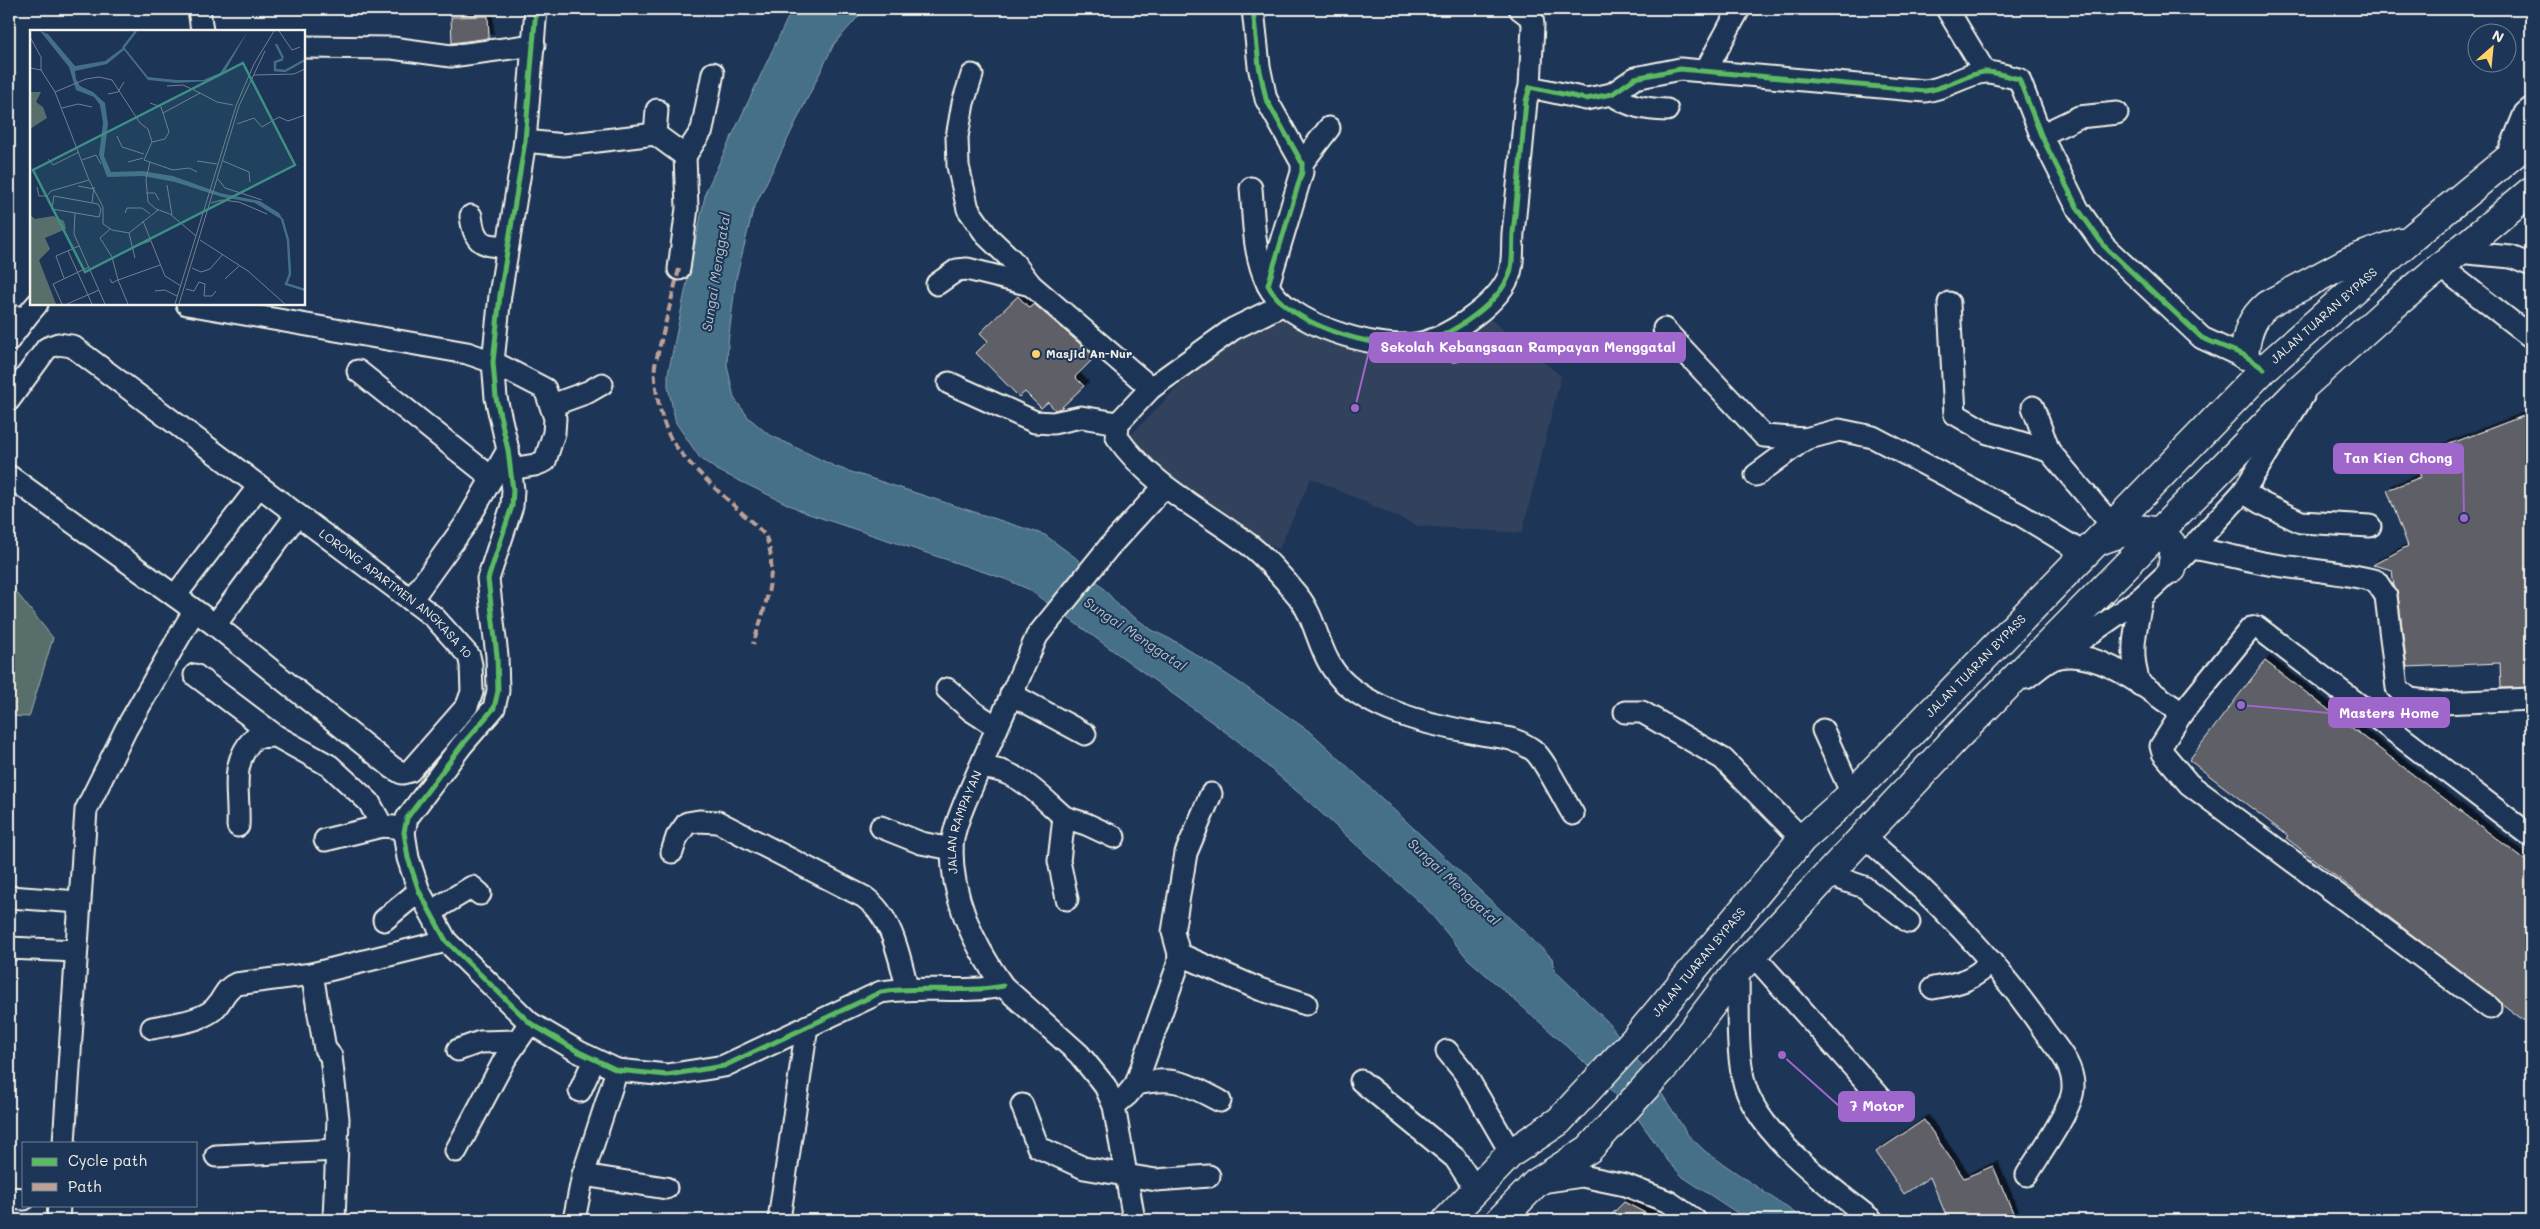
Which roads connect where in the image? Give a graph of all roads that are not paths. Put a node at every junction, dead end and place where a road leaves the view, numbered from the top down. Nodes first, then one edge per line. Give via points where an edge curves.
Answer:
1 (199, 9) edge
2 (536, 9) edge
3 (1253, 9) edge
4 (1520, 9) edge
5 (1739, 9) edge
6 (1947, 9) edge
7 (202, 30) edge
8 (534, 45) junction
9 (305, 47) edge
10 (1705, 72) junction
11 (1985, 72) junction
12 (713, 73) dead end
13 (972, 75) dead end
14 (1530, 87) junction
15 (1612, 94) junction
16 (2531, 108) edge
17 (656, 110) dead end
18 (1667, 110) dead end
19 (2117, 114) dead end
20 (1329, 128) dead end
21 (655, 134) junction
22 (2041, 135) junction
23 (2531, 140) edge
24 (525, 141) junction
25 (685, 156) junction
26 (2507, 158) junction
27 (1302, 163) junction
28 (2531, 170) edge
29 (1251, 188) dead end
30 (2531, 191) edge
31 (471, 216) dead end
32 (2413, 237) junction
33 (507, 246) junction
34 (2449, 259) junction
35 (2531, 265) edge
36 (680, 269) dead end
37 (937, 284) dead end
38 (1031, 284) junction
39 (1268, 285) junction
40 (1949, 303) dead end
41 (193, 305) edge
42 (1282, 306) junction
43 (24, 313) edge
44 (1664, 329) dead end
45 (2531, 337) edge
46 (9, 340) edge
47 (1416, 344) junction
48 (1454, 350) dead end
49 (493, 362) junction
50 (2254, 362) junction
51 (358, 371) dead end
52 (2310, 380) junction
53 (949, 383) dead end
54 (602, 384) dead end
55 (1151, 388) junction
56 (9, 400) edge
57 (552, 405) junction
58 (2033, 407) dead end
59 (1118, 423) junction
60 (1805, 439) junction
61 (2049, 451) junction
62 (503, 466) junction
63 (1756, 475) dead end
64 (9, 476) edge
65 (259, 486) junction
66 (1164, 487) junction
67 (2243, 492) junction
68 (297, 515) junction
69 (2370, 526) dead end
70 (2158, 533) junction
71 (2098, 540) junction
72 (2191, 548) junction
73 (2172, 569) junction
74 (175, 596) junction
75 (2142, 597) junction
76 (411, 600) junction
77 (194, 611) junction
78 (215, 625) junction
79 (2058, 657) junction
80 (195, 675) dead end
81 (2140, 685) junction
82 (947, 689) dead end
83 (1011, 694) junction
84 (1996, 698) junction
85 (2531, 699) edge
86 (1625, 712) dead end
87 (2182, 713) junction
88 (997, 727) junction
89 (1823, 730) dead end
90 (1085, 734) dead end
91 (276, 736) junction
92 (980, 768) junction
93 (1211, 794) dead end
94 (1852, 794) junction
95 (1573, 814) dead end
96 (1064, 817) junction
97 (238, 826) dead end
98 (382, 826) junction
99 (881, 827) dead end
100 (405, 828) junction
101 (2531, 836) edge
102 (1114, 838) dead end
103 (1865, 838) junction
104 (325, 840) dead end
105 (1802, 840) junction
106 (952, 849) junction
107 (672, 852) dead end
108 (1829, 875) junction
109 (419, 890) junction
110 (480, 894) dead end
111 (9, 897) edge
112 (1067, 899) dead end
113 (79, 902) junction
114 (432, 914) junction
115 (384, 920) dead end
116 (1909, 922) dead end
117 (446, 941) junction
118 (9, 948) edge
119 (76, 951) junction
120 (1179, 954) junction
121 (1991, 961) junction
122 (1745, 963) junction
123 (312, 974) junction
124 (1003, 986) junction
125 (907, 987) junction
126 (1934, 988) dead end
127 (1306, 1004) dead end
128 (2490, 1008) dead end
129 (530, 1023) junction
130 (807, 1026) junction
131 (152, 1028) dead end
132 (516, 1041) junction
133 (458, 1050) dead end
134 (1447, 1051) dead end
135 (594, 1060) junction
136 (617, 1070) junction
137 (1361, 1081) dead end
138 (1136, 1084) junction
139 (580, 1091) dead end
140 (1220, 1101) dead end
141 (1022, 1105) dead end
142 (1114, 1106) junction
143 (1888, 1106) dead end
144 (64, 1142) edge
145 (336, 1150) junction
146 (456, 1151) dead end
147 (1511, 1153) junction
148 (216, 1156) dead end
149 (583, 1175) junction
150 (1125, 1175) junction
151 (2027, 1175) dead end
152 (1209, 1176) dead end
153 (1536, 1183) junction
154 (666, 1188) dead end
155 (1476, 1190) junction
156 (9, 1198) edge
157 (22, 1199) edge
158 (59, 1206) edge
159 (58, 1220) edge
160 (334, 1220) edge
161 (574, 1220) edge
162 (779, 1220) edge
163 (1134, 1220) edge
164 (1448, 1220) edge
165 (1500, 1220) edge
166 (1694, 1220) edge
167 (1872, 1220) edge

1 - 7 street
2 - 8 street
3 - 27 street via 1266,99
4 - 14 street via 1532,18 1534,25
5 - 10 street
6 - 11 street
8 - 9 street via 451,56 392,48
8 - 24 street
10 - 11 street via 1925,91 1939,90 1951,82
10 - 15 street via 1680,69 1635,78
11 - 22 street via 2019,79
12 - 25 street via 702,130
13 - 38 street via 962,103 957,137 958,166 968,209 987,236
14 - 15 street via 1586,99
14 - 47 street via 1508,278 1492,300 1454,330
15 - 18 street via 1622,102 1640,108
16 - 26 street via 2525,112
17 - 21 street
19 - 22 street via 2079,117
20 - 27 street
21 - 24 street via 564,145
21 - 25 street
22 - 50 street via 2078,209 2104,246 2202,338
23 - 26 highway, JALAN TUARAN BYPASS
24 - 33 street
25 - 36 street via 687,208
26 - 32 highway, JALAN TUARAN BYPASS
27 - 39 street
28 - 50 highway via 2461,224 2312,358 2293,366
29 - 39 street via 1253,234
30 - 34 highway
31 - 33 street via 472,232 477,240
32 - 50 highway, JALAN TUARAN BYPASS
32 - 50 highway via 2349,261 2267,305 2250,324
33 - 49 street
34 - 35 street via 2511,256
34 - 45 street
34 - 52 highway
37 - 38 street via 957,270 967,269
38 - 55 street
39 - 42 street
40 - 61 street via 1955,414 1988,433
41 - 49 street via 467,353
42 - 47 street via 1329,330 1377,343
42 - 55 street via 1233,328
43 - 46 street
44 - 60 street via 1764,436
47 - 48 street
49 - 57 street via 545,389
49 - 62 street
50 - 71 highway, JALAN TUARAN BYPASS
51 - 62 street
52 - 67 street via 2300,404
52 - 70 highway
53 - 59 street via 1035,422 1053,423 1081,417
54 - 57 street
55 - 59 street
56 - 65 street, LORONG APARTMEN ANGKASA 10 via 47,348 58,344 72,346
57 - 62 street via 554,433 545,461 534,466
58 - 61 street
59 - 66 street via 1117,437 1121,444
60 - 63 street
60 - 71 street via 1839,430 1873,437 2019,514
61 - 71 street
62 - 76 street via 465,526
62 - 100 street via 513,490 512,506 488,579 498,669 494,708 462,745 408,818
64 - 74 street, LORONG APARTMEN ANGKASA 10
65 - 68 street, LORONG APARTMEN ANGKASA 10
65 - 74 street
66 - 83 street, JALAN RAMPAYAN via 1109,547 1036,636
66 - 95 street via 1250,545 1299,597 1316,630 1323,655 1346,684 1384,708 1435,725 1512,737 1535,751
67 - 69 street via 2301,522
67 - 72 street
68 - 76 street, LORONG APARTMEN ANGKASA 10
68 - 78 street
70 - 71 highway via 2131,530
70 - 73 highway via 2168,538 2175,550
70 - 84 highway
71 - 94 highway, JALAN TUARAN BYPASS
72 - 73 street
72 - 85 street via 2376,581 2386,596 2397,688 2410,699 2443,703
73 - 75 street
74 - 77 street, LORONG APARTMEN ANGKASA 10
75 - 79 street
75 - 81 street via 2133,645 2133,666
76 - 78 street, LORONG APARTMEN ANGKASA 10 via 434,617 469,656 472,686 467,706 407,774 393,768
77 - 78 street, LORONG APARTMEN ANGKASA 10
77 - 113 street via 126,728 86,810
79 - 81 street via 2084,658 2106,664
79 - 84 street
80 - 91 street
81 - 87 street
82 - 88 street
83 - 88 street, JALAN RAMPAYAN
83 - 90 street
84 - 103 highway
86 - 105 street via 1642,712 1723,759
87 - 101 street via 2251,628 2257,627
87 - 128 street via 2161,746 2189,784
88 - 92 street, JALAN RAMPAYAN
89 - 94 street
91 - 97 street via 254,738 241,754 236,778
91 - 98 street via 330,766 368,802
92 - 96 street via 994,768 1021,780
92 - 106 street, JALAN RAMPAYAN via 956,825
93 - 120 street via 1186,853 1173,932
94 - 105 highway, JALAN TUARAN BYPASS
96 - 102 street
96 - 112 street via 1059,861
98 - 100 street
98 - 104 street
99 - 106 street via 921,843
100 - 109 street via 407,851
103 - 108 highway
103 - 121 street via 1904,872
105 - 147 highway, JALAN TUARAN BYPASS via 1636,1038 1559,1121
106 - 124 street, JALAN RAMPAYAN via 947,884 983,955
107 - 125 street via 677,837 687,824 699,820 718,822 864,897 882,914 896,947
108 - 116 street via 1864,887
108 - 122 highway
109 - 114 street
109 - 115 street
110 - 114 street via 472,887 442,904
111 - 113 street
113 - 119 street
114 - 117 street
117 - 123 street
117 - 129 street
118 - 119 street
119 - 144 street
120 - 127 street via 1259,989
120 - 138 street via 1178,965
121 - 126 street via 1970,979
121 - 151 street via 2031,1010 2071,1068 2073,1078 2073,1091 2064,1113
122 - 143 street
122 - 153 highway via 1666,1065 1588,1149
122 - 167 street via 1739,1054 1743,1080 1755,1109 1776,1136 1811,1170
123 - 131 street via 236,984 228,988 214,1009 202,1016
123 - 145 street via 325,1050 331,1056 338,1119
124 - 125 street via 980,990
124 - 142 street, JALAN RAMPAYAN via 1079,1054 1096,1073
125 - 130 street via 882,992
129 - 132 street
129 - 135 street
130 - 136 street via 724,1066 667,1075
130 - 162 street
132 - 133 street via 480,1042
132 - 146 street
134 - 147 street via 1464,1072
135 - 136 street
135 - 139 street
136 - 149 street
137 - 155 street via 1455,1158
138 - 140 street via 1168,1079
138 - 142 street
141 - 150 street via 1038,1147 1084,1168
142 - 150 street, JALAN RAMPAYAN
145 - 148 street
145 - 160 street
147 - 155 highway, JALAN TUARAN BYPASS
149 - 154 street
149 - 161 street
150 - 152 street via 1156,1180
150 - 163 street, JALAN RAMPAYAN
153 - 165 highway
153 - 166 street via 1582,1176 1625,1185 1668,1202
155 - 164 highway, JALAN TUARAN BYPASS
156 - 157 street
158 - 159 street

